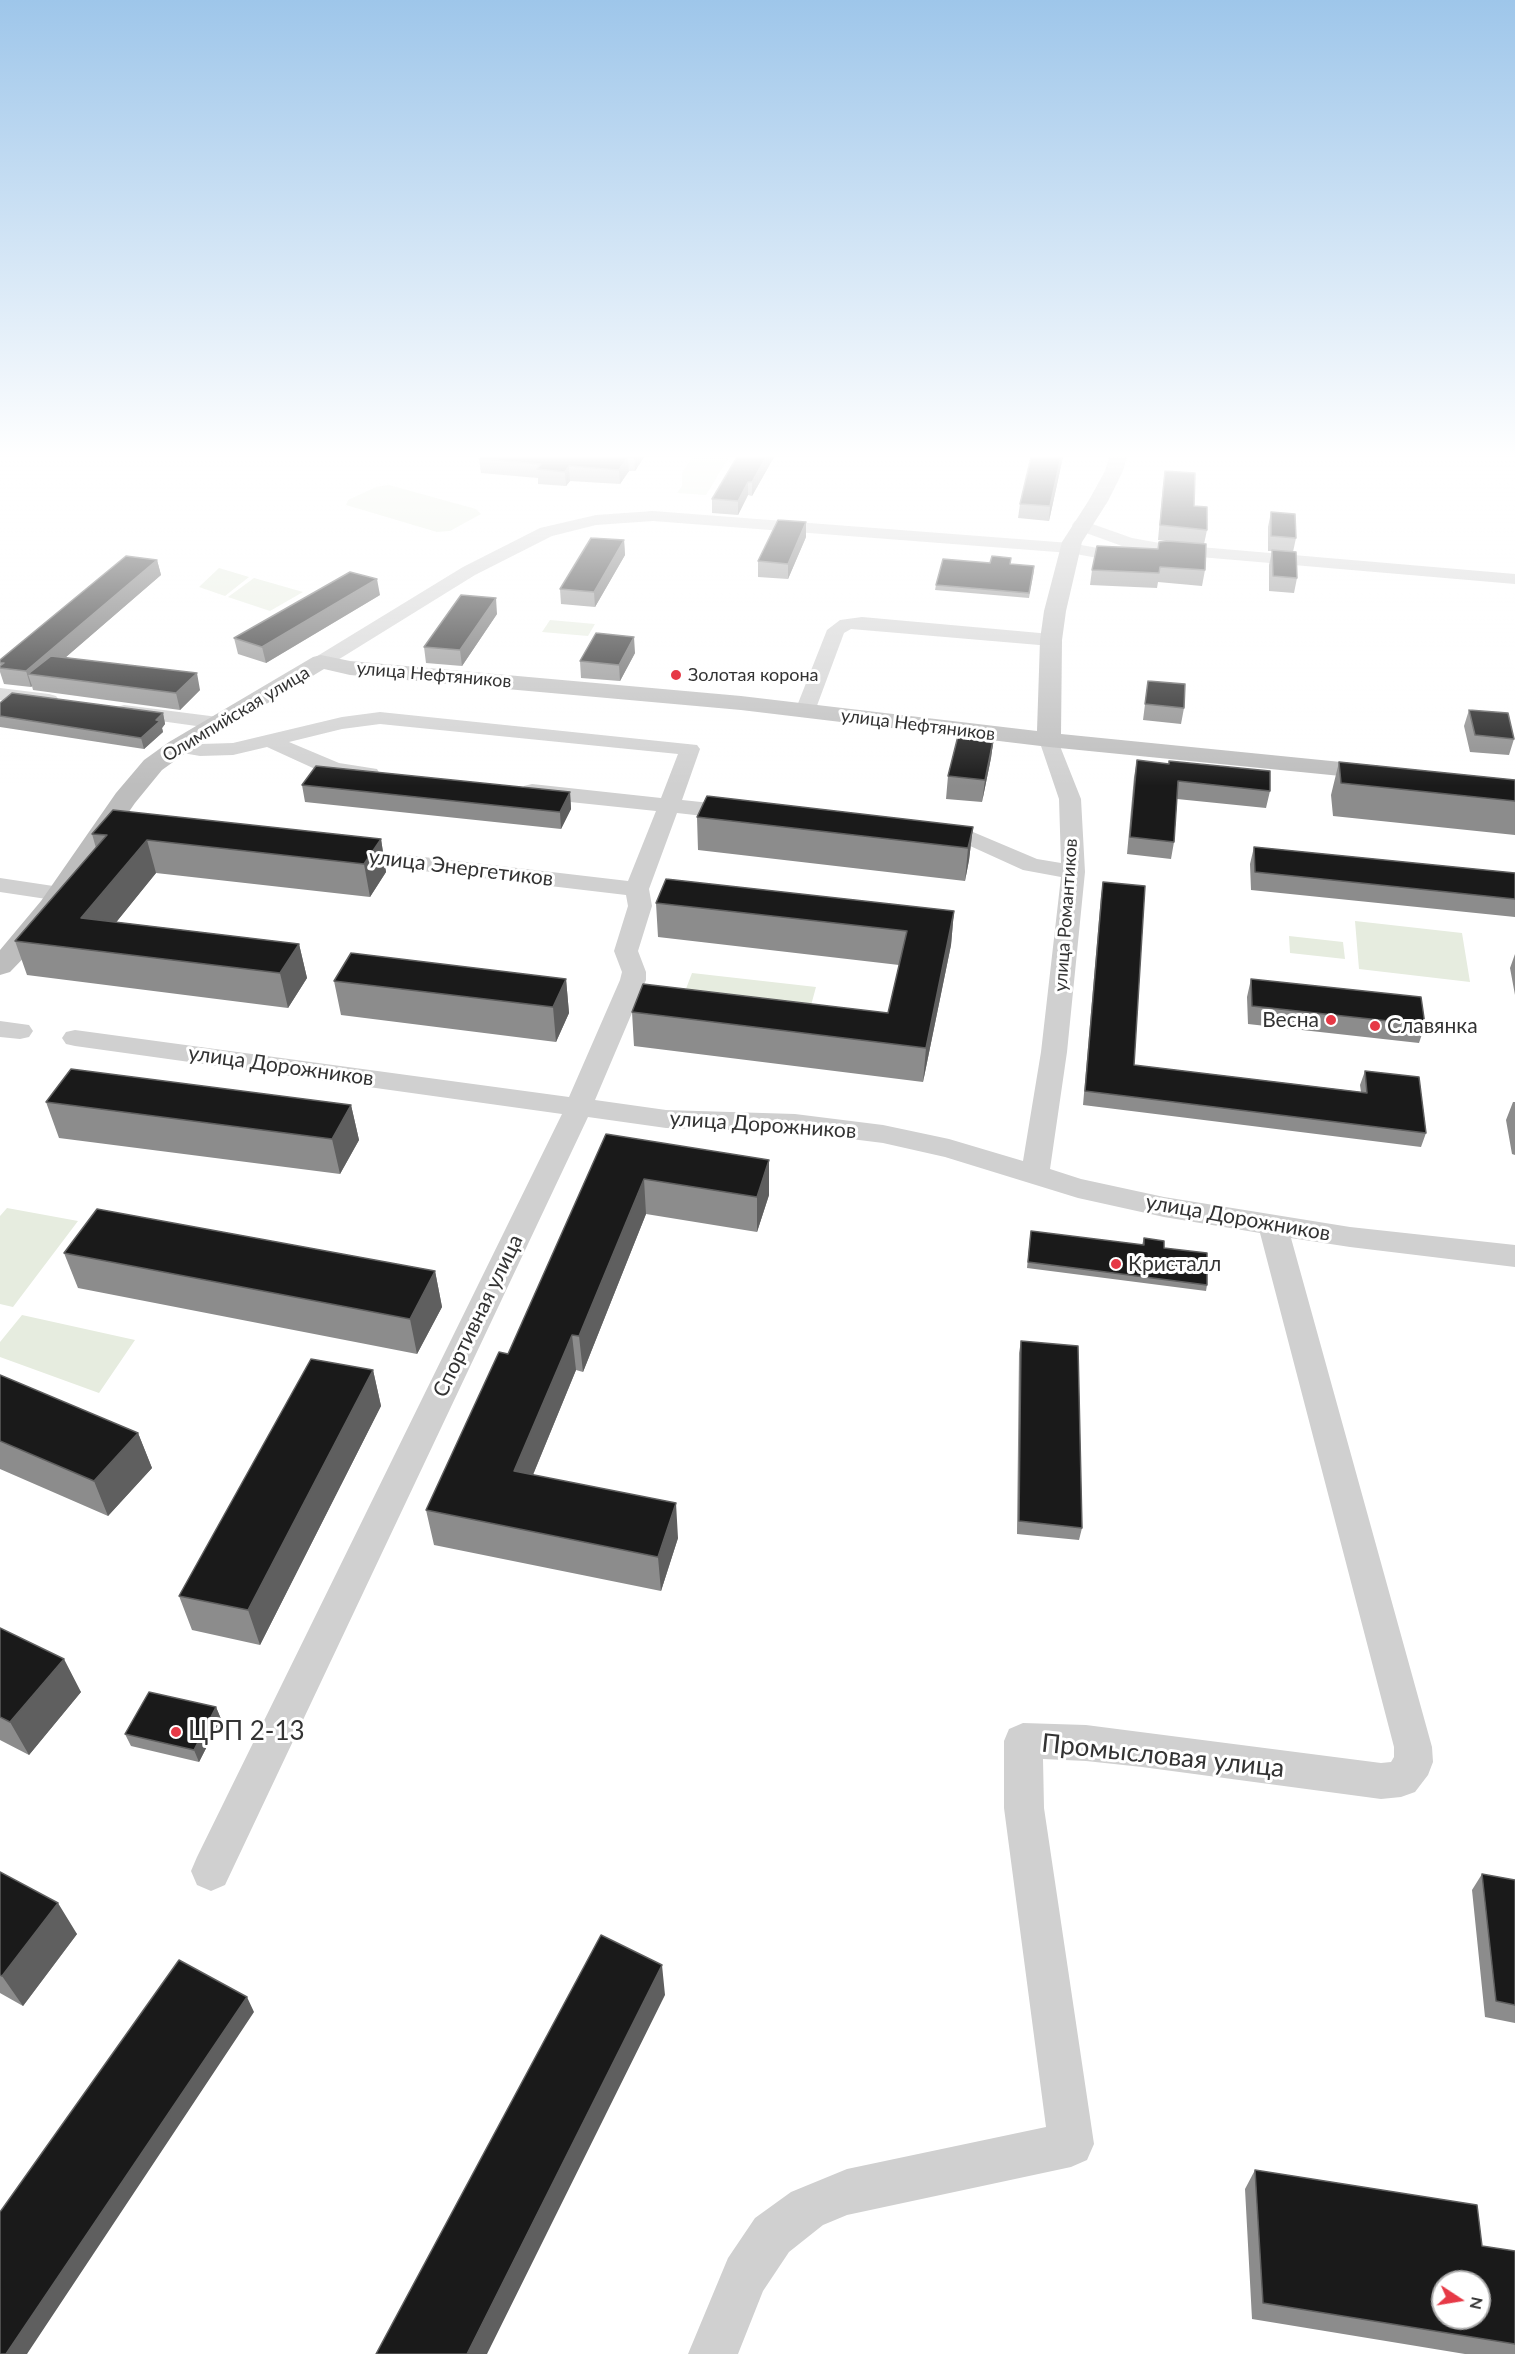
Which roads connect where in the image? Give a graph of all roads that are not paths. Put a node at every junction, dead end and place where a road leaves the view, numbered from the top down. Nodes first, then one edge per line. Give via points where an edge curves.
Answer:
1 (479, 567) edge
2 (1066, 567) edge
3 (1373, 567) edge
4 (1515, 579) edge
5 (1051, 640) junction
6 (321, 662) junction
7 (0, 694) edge
8 (69, 703) edge
9 (103, 708) edge
10 (805, 711) junction
11 (218, 723) junction
12 (1049, 740) junction
13 (270, 741) junction
14 (178, 747) junction
15 (1408, 775) edge
16 (394, 777) edge
17 (513, 789) edge
18 (667, 805) junction
19 (761, 815) edge
20 (914, 832) edge
21 (323, 853) edge
22 (1073, 872) junction
23 (0, 885) edge
24 (637, 889) junction
25 (60, 894) junction
26 (0, 966) edge
27 (75, 1038) dead end
28 (578, 1107) junction
29 (1035, 1174) junction
30 (1273, 1226) junction
31 (1515, 1256) edge
32 (211, 1871) dead end
33 (713, 2354) edge

1 - 6 street
2 - 5 street, улица Романтиков
3 - 4 street
5 - 10 street via 847,624 836,630
5 - 12 street, улица Романтиков
6 - 10 street, улица Нефтяников via 350,668
6 - 11 street, Олимпийская улица
7 - 8 street
9 - 11 street
10 - 12 street, улица Нефтяников
11 - 14 street, Олимпийская улица
12 - 15 street, улица Нефтяников
12 - 22 street, улица Романтиков via 1070,799
13 - 14 street via 215,750
13 - 16 street via 334,769
13 - 18 street, Спортивная улица via 380,718 690,749
14 - 25 street, Олимпийская улица via 138,781 115,829
17 - 18 street
18 - 19 street
18 - 24 street, Спортивная улица
20 - 22 street via 974,839 1031,865
21 - 24 street, улица Энергетиков
22 - 29 street, улица Романтиков via 1054,1052
23 - 25 street
24 - 28 street, Спортивная улица via 640,906 626,951 633,980
25 - 26 street, Олимпийская улица
27 - 28 street, улица Дорожников
28 - 29 street, улица Дорожников via 666,1119 795,1123 883,1134 949,1148
28 - 32 street, Спортивная улица
29 - 30 street, улица Дорожников via 1118,1198
30 - 31 street, улица Дорожников
30 - 33 street, Промысловая улица via 1413,1747 1413,1762 1401,1779 1381,1781 1142,1749 1023,1741 1024,1808 1071,2144 847,2192 807,2208 772,2235 745,2275

